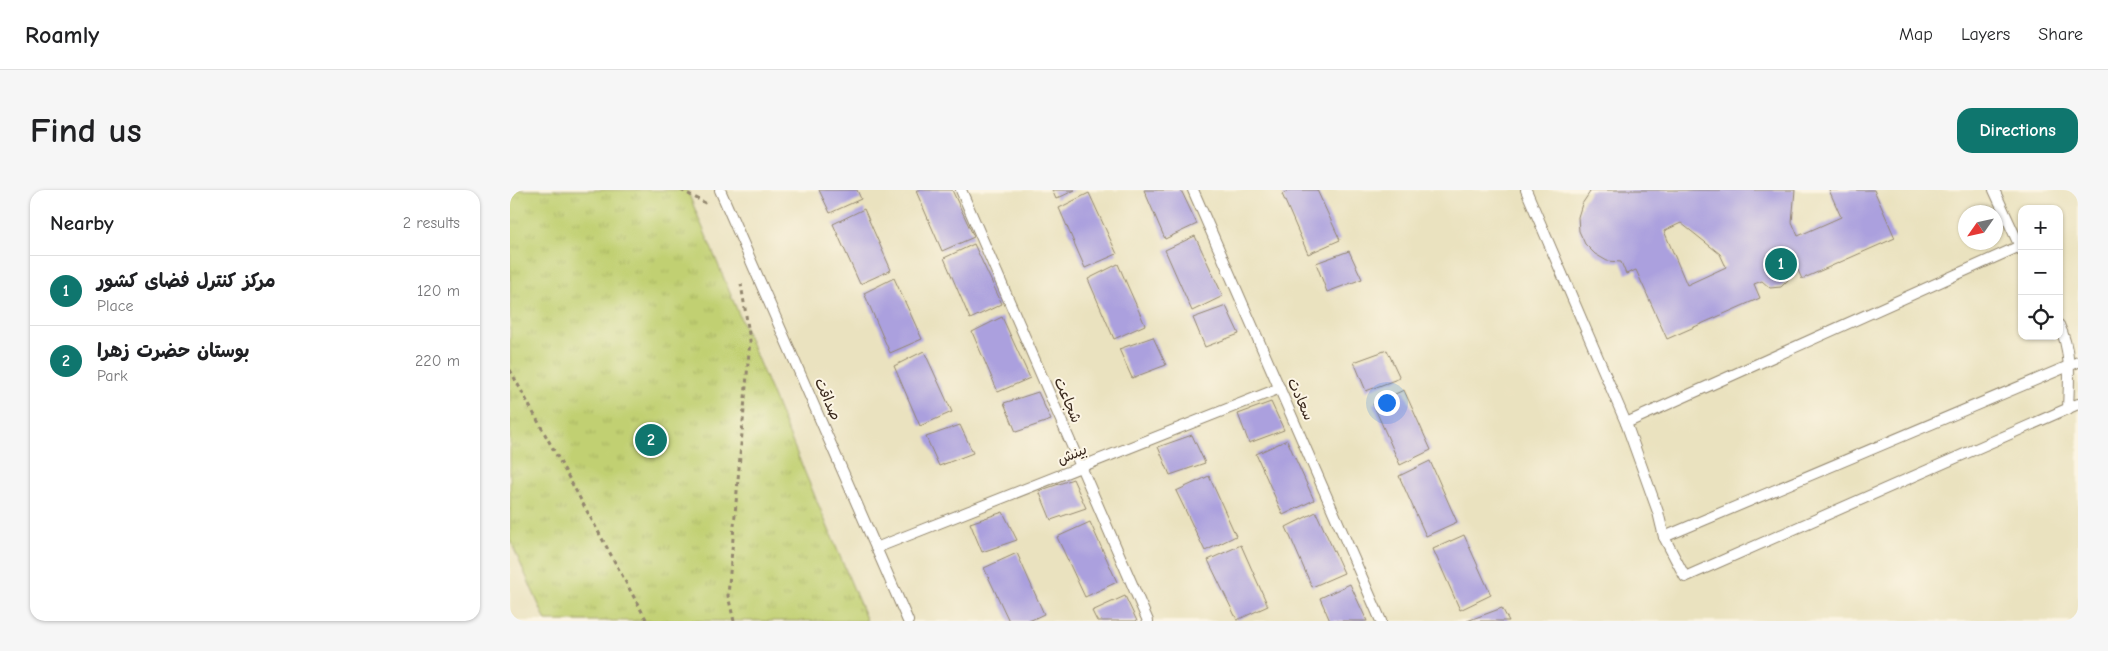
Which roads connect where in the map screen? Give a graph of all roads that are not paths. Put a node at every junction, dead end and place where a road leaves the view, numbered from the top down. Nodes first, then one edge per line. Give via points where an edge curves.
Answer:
1 (720, 190) edge
2 (961, 190) edge
3 (1193, 190) edge
4 (1526, 190) edge
5 (1994, 190) edge
6 (2018, 242) edge
7 (2018, 249) edge
8 (2063, 333) edge
9 (2074, 363) edge
10 (1280, 388) junction
11 (2078, 404) edge
12 (2068, 409) junction
13 (1626, 423) junction
14 (1081, 467) junction
15 (1664, 537) junction
16 (876, 548) junction
17 (908, 621) edge
18 (1148, 621) edge
19 (1381, 621) edge

1 - 16 lane, صداقت
2 - 14 lane, شجاعت
3 - 10 lane, سعادت
4 - 13 lane
5 - 6 lane
7 - 13 lane
8 - 9 lane
9 - 12 lane
9 - 15 lane
10 - 14 lane, بینش
10 - 19 lane, سعادت
11 - 12 lane
12 - 15 lane via 1685,577
13 - 15 lane
14 - 16 lane, بینش
14 - 18 lane, شجاعت
16 - 17 lane, صداقت

